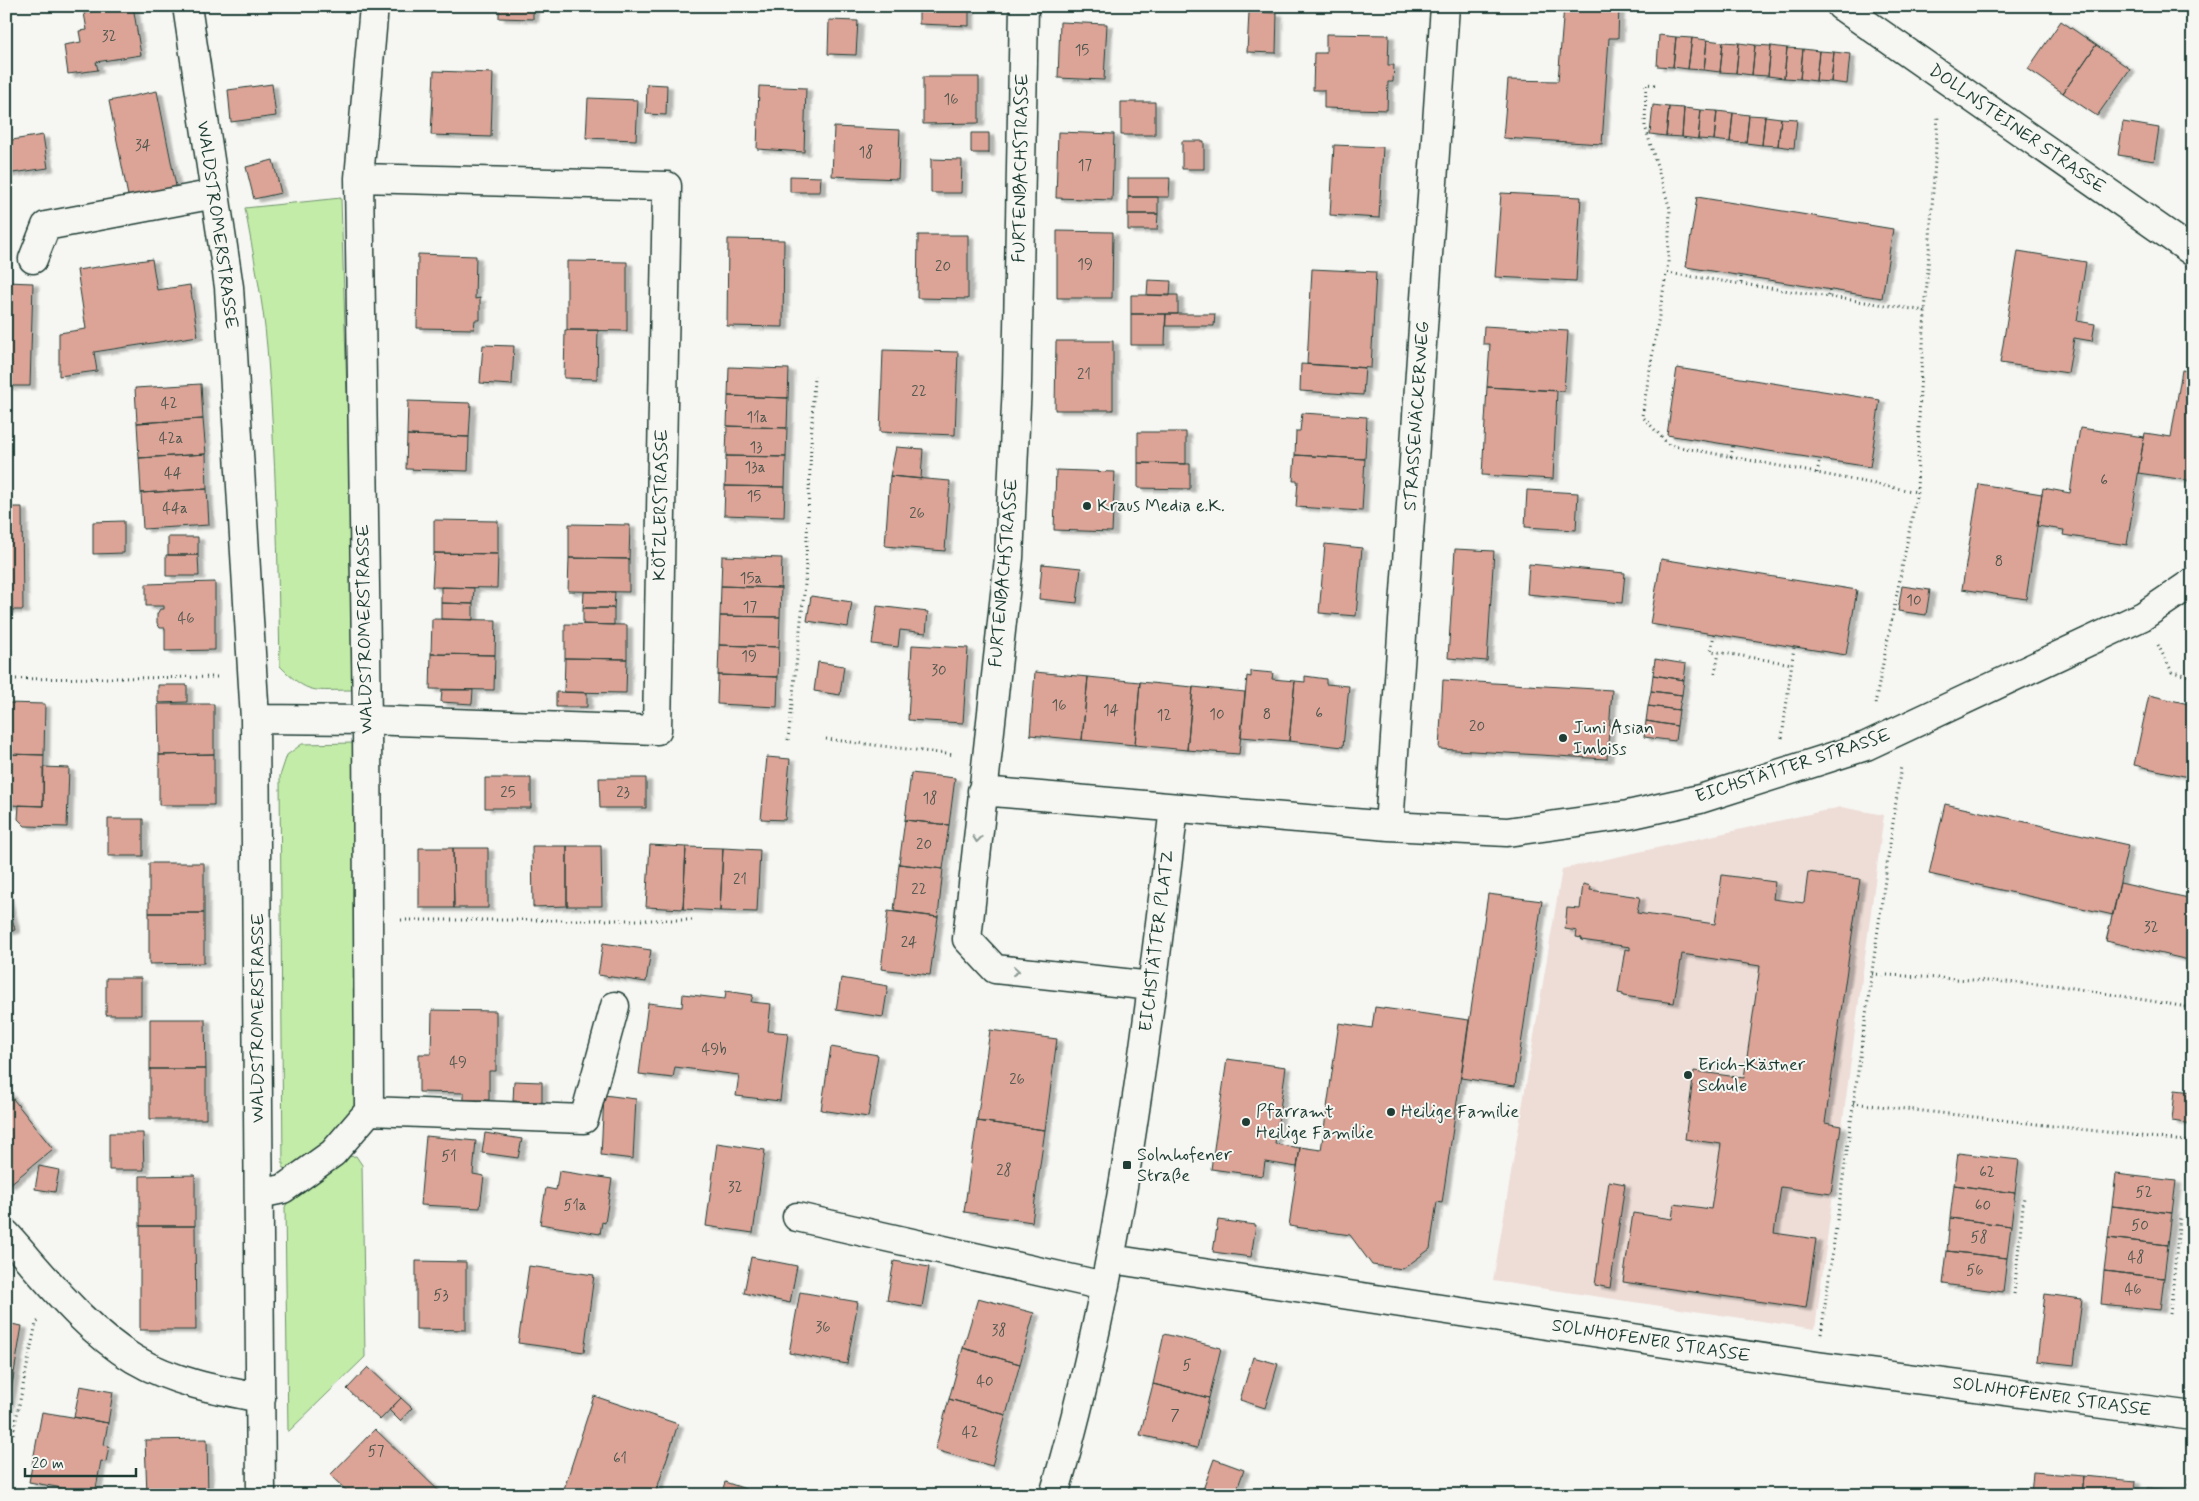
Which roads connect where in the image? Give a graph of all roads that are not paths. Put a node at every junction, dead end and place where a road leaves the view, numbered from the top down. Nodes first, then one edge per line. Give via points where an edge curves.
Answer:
1 (186, 6) edge
2 (374, 6) edge
3 (1024, 6) edge
4 (1445, 6) edge
5 (1841, 6) edge
6 (359, 178) junction
7 (215, 194) junction
8 (2193, 252) edge
9 (33, 260) dead end
10 (2193, 582) edge
11 (255, 719) junction
12 (367, 720) junction
13 (982, 791) junction
14 (1174, 808) junction
15 (1389, 826) junction
16 (1152, 986) junction
17 (615, 1006) dead end
18 (369, 1111) junction
19 (259, 1194) junction
20 (797, 1217) dead end
21 (6, 1234) edge
22 (1111, 1259) junction
23 (1104, 1286) junction
24 (261, 1398) junction
25 (2193, 1416) edge
26 (261, 1495) edge
27 (1054, 1495) edge

1 - 7 street, WALDSTROMERSTRASSE
2 - 6 street, WALDSTROMERSTRASSE
3 - 13 street, FURTENBACHSTRASSE via 1017,373 1009,558
4 - 15 street, STRASSENÄCKERWEG
5 - 8 street, DOLLNSTEINER STRASSE
6 - 12 street, WALDSTROMERSTRASSE
6 - 12 street, KÖTZLERSTRASSE via 667,186 657,730
7 - 9 street via 46,226
7 - 11 street, WALDSTROMERSTRASSE via 229,287
10 - 15 street, EICHSTÄTTER STRASSE via 2143,616 1866,746 1700,799 1628,815 1507,832
11 - 12 street, KÖTZLERSTRASSE
11 - 19 street, WALDSTROMERSTRASSE
12 - 18 street, WALDSTROMERSTRASSE
13 - 14 street
13 -> 16 street, FURTENBACHSTRASSE via 967,939 996,968
14 - 15 street
14 - 16 street, EICHSTÄTTER PLATZ
16 - 22 street, EICHSTÄTTER PLATZ via 1128,1165
17 - 18 street via 584,1119
18 - 19 street via 333,1153 283,1189
19 - 24 street, WALDSTROMERSTRASSE
20 - 23 street
21 - 24 street via 105,1338 134,1359 170,1376 216,1390
22 - 23 street, EICHSTÄTTER PLATZ
22 - 25 street, SOLNHOFENER STRASSE via 1817,1366
23 - 27 street, EICHSTÄTTER PLATZ via 1071,1438
24 - 26 street, WALDSTROMERSTRASSE

